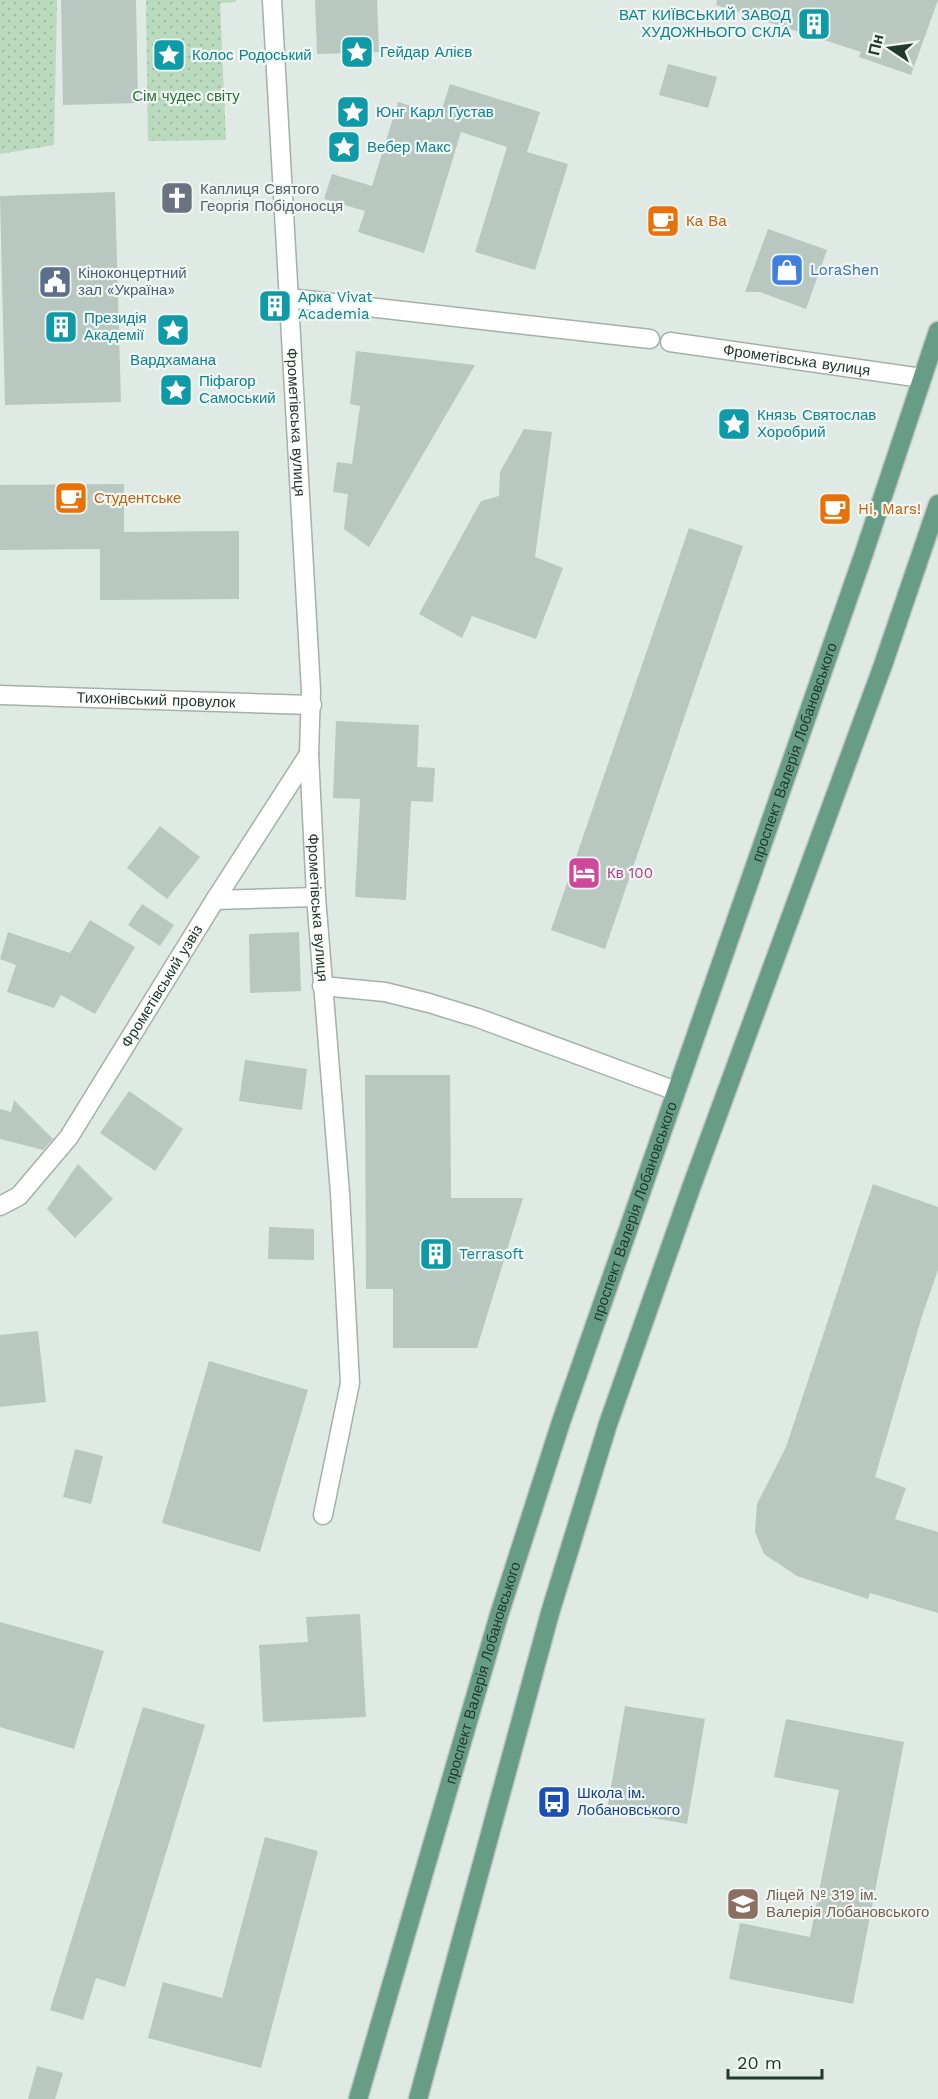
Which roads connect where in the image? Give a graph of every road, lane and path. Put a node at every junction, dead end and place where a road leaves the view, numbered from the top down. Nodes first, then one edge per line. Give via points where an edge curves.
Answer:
1 (272, 0) edge
2 (289, 298) junction
3 (938, 331) edge
4 (650, 339) dead end
5 (670, 342) dead end
6 (922, 378) junction
7 (938, 504) edge
8 (0, 695) edge
9 (312, 705) junction
10 (309, 754) junction
11 (316, 897) junction
12 (215, 900) junction
13 (322, 986) junction
14 (676, 1091) junction
15 (0, 1206) edge
16 (323, 1515) dead end
17 (358, 2099) edge
18 (418, 2099) edge

1 - 2 street, Фрометівська вулиця
2 - 4 street
2 - 9 street, Фрометівська вулиця
3 - 6 main road, проспект Валерія Лобановського
5 - 6 street, Фрометівська вулиця
6 - 14 main road, проспект Валерія Лобановського
7 - 18 main road via 608,1424 550,1613
8 - 9 street, Тихонівський провулок
9 - 10 street, Фрометівська вулиця
10 - 11 street, Фрометівська вулиця
10 - 12 street, Фрометівський узвіз
11 - 12 street
11 - 13 street, Фрометівська вулиця
12 - 15 street, Фрометівський узвіз via 69,1137 19,1196
13 - 14 street via 385,992 429,1003
13 - 16 street, Фрометівська вулиця via 340,1193 350,1383
14 - 17 main road, проспект Валерія Лобановського via 561,1422 507,1592

